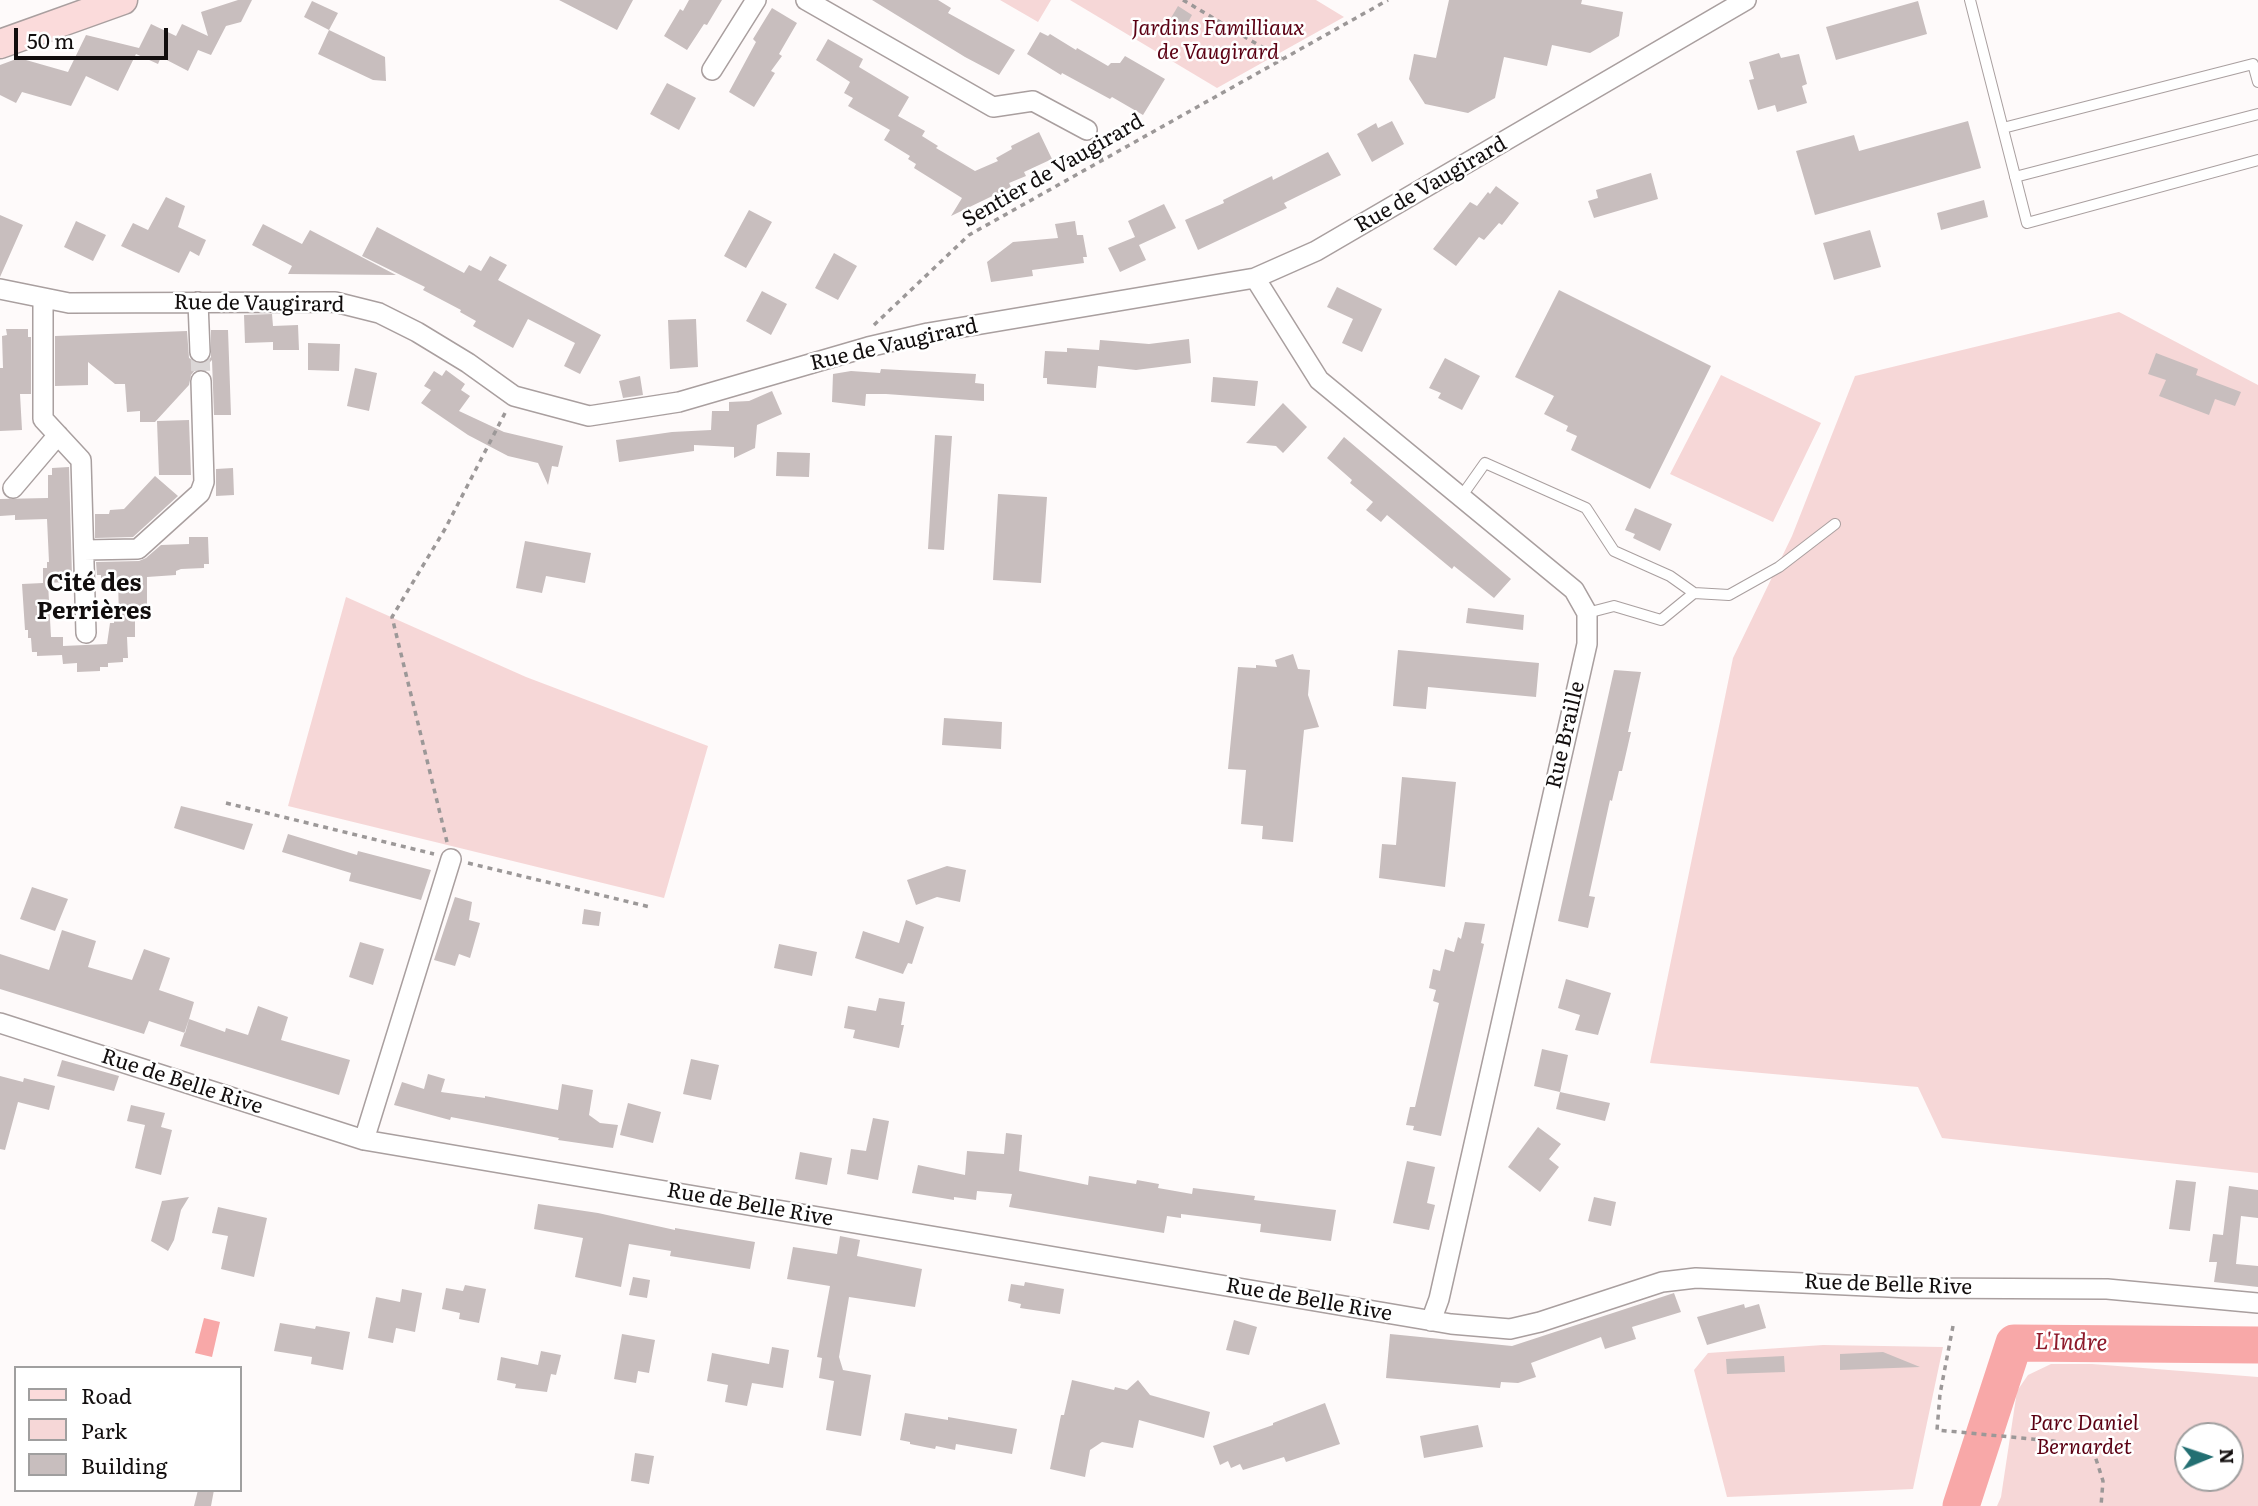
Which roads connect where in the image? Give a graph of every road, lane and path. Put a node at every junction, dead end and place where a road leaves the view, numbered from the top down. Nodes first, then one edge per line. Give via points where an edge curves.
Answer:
1 (122, 0) edge
2 (756, 0) edge
3 (806, 0) edge
4 (1183, 0) edge
5 (1388, 0) edge
6 (1746, 0) edge
7 (1970, 0) edge
8 (0, 44) edge
9 (1282, 59) junction
10 (2256, 64) edge
11 (712, 70) dead end
12 (2258, 82) edge
13 (2258, 114) edge
14 (2003, 128) junction
15 (1087, 130) dead end
16 (2258, 160) edge
17 (2015, 177) junction
18 (1255, 278) junction
19 (0, 289) edge
20 (43, 299) junction
21 (198, 302) junction
22 (870, 329) dead end
23 (200, 352) tunnel mouth
24 (201, 382) tunnel mouth
25 (514, 396) junction
26 (58, 435) junction
27 (13, 488) dead end
28 (1461, 497) junction
29 (1835, 524) dead end
30 (84, 550) junction
31 (1694, 593) junction
32 (1587, 613) junction
33 (86, 634) dead end
34 (451, 859) joint
35 (0, 1023) edge
36 (364, 1140) junction
37 (2258, 1303) edge
38 (1431, 1321) junction
39 (1953, 1326) dead end
40 (2101, 1506) edge

1 - 8 main road
2 - 11 street
3 - 15 street via 993,107 1033,101
4 - 9 path
5 - 9 path, Sentier de Vaugirard
6 - 18 street, Rue de Vaugirard via 1317,251
7 - 14 lane
9 - 22 path, Sentier de Vaugirard via 969,235
10 - 12 lane
10 - 14 lane
13 - 17 lane
14 - 17 lane
16 - 17 lane via 2027,223
18 - 25 street, Rue de Vaugirard via 928,333 680,402 589,416
18 - 28 street via 1319,380
19 - 20 street, Rue de Vaugirard
20 - 21 street, Rue de Vaugirard
20 - 26 street via 43,419
21 - 23 street
21 - 25 street, Rue de Vaugirard via 335,302 379,313 468,363
24 - 30 street via 204,482 200,493 138,549
25 - 34 path via 392,617
26 - 27 street
26 - 30 street via 81,460
28 - 31 lane via 1485,463 1587,508 1614,551 1670,576
28 - 32 street via 1574,590
29 - 31 lane via 1779,567 1729,595
30 - 33 street
31 - 32 lane via 1661,620 1614,607
32 - 38 street, Rue Braille via 1587,644
34 - 36 street
35 - 36 street, Rue de Belle Rive
36 - 38 street, Rue de Belle Rive
37 - 38 street, Rue de Belle Rive via 2107,1289 1910,1288 1696,1278 1662,1282 1510,1329
39 - 40 path via 1937,1430 2053,1441 2085,1449 2095,1456 2103,1481

